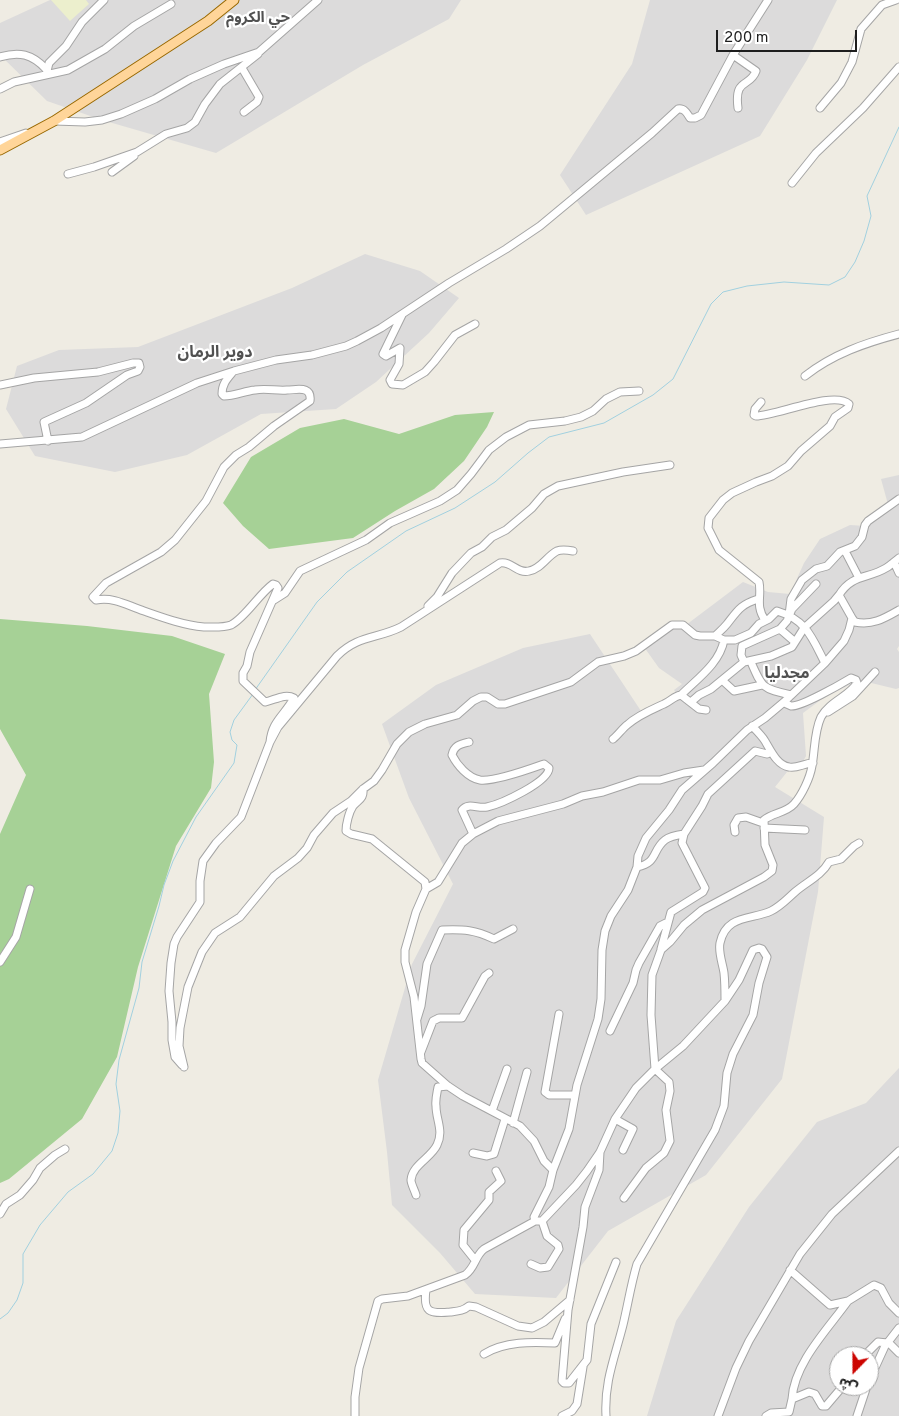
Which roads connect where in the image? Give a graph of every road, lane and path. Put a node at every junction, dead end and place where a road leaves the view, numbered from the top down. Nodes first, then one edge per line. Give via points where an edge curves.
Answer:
1 (104, 0) edge
2 (234, 0) edge
3 (318, 0) edge
4 (768, 0) edge
5 (896, 0) edge
6 (171, 4) dead end
7 (260, 52) junction
8 (732, 55) junction
9 (0, 57) edge
10 (899, 67) edge
11 (242, 68) junction
12 (46, 72) junction
13 (0, 90) edge
14 (738, 108) dead end
15 (820, 108) dead end
16 (244, 112) dead end
17 (54, 121) junction
18 (34, 130) junction
19 (0, 142) edge
20 (0, 150) edge
21 (138, 152) junction
22 (112, 172) dead end
23 (68, 174) dead end
24 (792, 183) dead end
25 (403, 314) junction
26 (475, 324) dead end
27 (899, 334) edge
28 (234, 371) junction
29 (805, 376) dead end
30 (0, 385) edge
31 (639, 391) dead end
32 (761, 402) dead end
33 (48, 441) junction
34 (0, 444) edge
35 (670, 465) dead end
36 (899, 499) edge
37 (573, 551) dead end
38 (845, 551) junction
39 (896, 560) edge
40 (899, 573) edge
41 (859, 578) junction
42 (816, 584) dead end
43 (839, 595) junction
44 (758, 599) junction
45 (273, 600) junction
46 (899, 610) edge
47 (789, 616) junction
48 (417, 617) junction
49 (852, 618) junction
50 (765, 620) junction
51 (804, 628) junction
52 (780, 629) junction
53 (715, 636) junction
54 (724, 640) junction
55 (795, 642) junction
56 (748, 662) junction
57 (825, 663) junction
58 (875, 672) dead end
59 (722, 680) junction
60 (762, 685) junction
61 (682, 695) junction
62 (791, 695) junction
63 (691, 702) junction
64 (784, 702) junction
65 (706, 710) dead end
66 (823, 715) junction
67 (752, 726) junction
68 (613, 739) dead end
69 (270, 742) junction
70 (469, 742) dead end
71 (771, 752) junction
72 (813, 763) junction
73 (704, 770) junction
74 (363, 789) junction
75 (764, 826) junction
76 (805, 830) dead end
77 (735, 832) dead end
78 (473, 834) junction
79 (684, 834) junction
80 (859, 843) dead end
81 (637, 867) junction
82 (30, 889) dead end
83 (426, 889) junction
84 (668, 922) junction
85 (512, 929) dead end
86 (661, 950) junction
87 (0, 962) edge
88 (488, 973) dead end
89 (725, 1001) junction
90 (559, 1014) dead end
91 (416, 1022) junction
92 (610, 1032) dead end
93 (420, 1055) junction
94 (507, 1069) dead end
95 (655, 1069) junction
96 (527, 1072) dead end
97 (448, 1086) junction
98 (576, 1095) junction
99 (492, 1111) junction
100 (505, 1119) junction
101 (615, 1119) junction
102 (513, 1123) junction
103 (65, 1149) dead end
104 (623, 1150) dead end
105 (899, 1151) edge
106 (473, 1152) dead end
107 (600, 1152) junction
108 (553, 1170) junction
109 (496, 1171) dead end
110 (416, 1195) dead end
111 (624, 1198) dead end
112 (0, 1214) edge
113 (538, 1221) junction
114 (475, 1260) junction
115 (616, 1262) dead end
116 (531, 1264) dead end
117 (790, 1270) junction
118 (426, 1290) junction
119 (570, 1300) junction
120 (848, 1301) junction
121 (568, 1310) junction
122 (899, 1313) edge
123 (899, 1328) edge
124 (887, 1343) junction
125 (874, 1346) edge
126 (899, 1353) edge
127 (484, 1354) dead end
128 (879, 1360) edge
129 (583, 1367) junction
130 (834, 1396) edge
131 (864, 1396) edge
132 (792, 1399) junction
133 (355, 1416) edge
134 (562, 1416) edge
135 (606, 1416) edge
136 (718, 1416) edge
137 (766, 1416) edge
138 (857, 1416) edge

1 - 12 street via 82,22 66,46 49,63
2 - 17 main road via 208,21
3 - 7 street
4 - 8 street
5 - 15 street via 882,4 861,29 852,62 841,83
6 - 12 street via 68,70
7 - 11 street
7 - 17 street via 224,64 121,114 85,122
8 - 14 street via 756,72 740,87
8 - 25 street via 700,115 690,118 686,111 678,109 540,226
9 - 12 street via 26,54 40,62
10 - 24 street via 863,108 816,153
11 - 16 street via 259,97
11 - 21 street via 214,91 187,128 166,134
12 - 13 street
17 - 18 main road
18 - 19 street
18 - 20 main road
21 - 22 street
21 - 23 street
25 - 26 street via 383,354 386,356 400,348 399,364 390,380 392,384 403,385 425,372 455,335
25 - 28 street via 346,346
27 - 29 street via 842,352
28 - 33 street via 197,383 82,437
28 - 45 street via 225,381 224,396 257,389 304,389 310,401 224,467 206,501 176,540 106,583 93,597 96,600 114,599 171,620 213,628 231,624 273,584 278,588
30 - 33 street via 139,364 138,371 86,403 44,422
31 - 45 street via 620,392 582,417 529,425 506,437 489,450 471,474 445,498 390,523 366,540 300,572 285,593
32 - 44 street via 754,412 756,416 837,400 849,404 788,466 732,493 709,518 708,528 719,550 759,582
33 - 34 street
35 - 48 street via 558,486 544,494 506,530 471,553
36 - 38 street via 868,521 860,541
37 - 48 street via 556,552 527,572 509,563 500,563
38 - 41 street
38 - 47 street via 802,580 791,599
39 - 40 street
39 - 41 street via 886,568
41 - 43 street via 848,583
42 - 47 street
43 - 49 street
43 - 51 street
44 - 50 street
44 - 53 street via 737,610
45 - 69 street via 242,681 265,702 290,696 294,698 274,724
46 - 49 street via 873,623 855,622
47 - 50 street via 777,611
47 - 51 street
47 - 52 street
48 - 69 street via 394,630 347,646 278,727
49 - 57 street via 844,642
50 - 54 street via 747,635
51 - 55 street
51 - 57 street via 812,635
52 - 55 street
52 - 56 street via 742,646 740,653
53 - 54 street
53 - 74 street via 698,635 683,625 672,625 636,651 598,662 564,685 505,704 498,704 487,697 476,699 457,716 425,724 409,732 397,744 378,775
54 - 61 street via 714,661
55 - 56 street via 784,651
56 - 59 street
56 - 60 street
57 - 62 street
58 - 66 street via 852,696
59 - 60 street via 734,691
59 - 63 street
60 - 62 street
61 - 63 street
61 - 68 street via 635,718
62 - 64 street
63 - 65 street
64 - 66 street via 795,706 854,678 855,687 836,700
64 - 67 street
66 - 72 street
67 - 71 street
67 - 73 street
69 - 74 street via 241,817 203,861 200,902 174,944 169,991 172,1040 175,1057 184,1067 179,1046 184,1007 196,967 209,941 220,929 240,917 274,876 307,848 333,813
70 - 78 street via 457,746 452,755 470,776 480,780 544,764 549,771 535,785 500,803 464,807 462,810
71 - 72 street via 789,768
71 - 79 street via 755,751 733,769 708,794
72 - 75 street via 794,804 766,818
73 - 78 street via 660,780 639,780 506,818
73 - 81 street via 682,790 649,832 638,856
74 - 83 street via 362,799 351,809 346,831 372,839 425,882
75 - 76 street
75 - 77 street via 746,817 738,818 734,824
75 - 86 street via 772,871 702,910
78 - 83 street via 462,843 438,882
79 - 81 street via 663,841 651,861
79 - 84 street via 682,843 705,888 672,910
80 - 89 street via 841,859 830,862 781,905 761,915 741,919 725,932 719,944 725,976
81 - 98 street via 605,931 600,1009
82 - 87 street via 16,937
83 - 91 street via 405,950
84 - 86 street
84 - 92 street via 660,926 639,963
85 - 91 street via 494,939 465,929 442,930 427,964
86 - 95 street via 652,975
88 - 93 street via 462,1018 433,1021
89 - 95 street via 683,1046
89 - 135 street via 753,950 762,949 767,957 753,1015 733,1054 720,1118 637,1264 606,1391
90 - 98 street via 545,1092 549,1095
91 - 93 street
93 - 97 street via 422,1063
94 - 99 street
95 - 101 street via 636,1088
95 - 111 street via 668,1082 670,1091 666,1110 670,1141 664,1153 646,1168
96 - 102 street
97 - 99 street
97 - 110 street via 438,1087 436,1108 441,1132 437,1146 417,1167 412,1180
98 - 108 street via 569,1129
99 - 100 street
100 - 102 street
100 - 106 street via 494,1154 487,1156
101 - 104 street via 633,1129
101 - 107 street
102 - 108 street via 534,1141 544,1161
103 - 112 street via 40,1168 20,1195 6,1204
105 - 117 street via 826,1221
107 - 113 street via 576,1185
107 - 119 street via 599,1170 585,1207
108 - 113 street via 534,1217
109 - 114 street via 501,1181 489,1192 489,1200 464,1230 463,1244
113 - 114 street via 484,1248
113 - 116 street via 559,1249 548,1267
114 - 118 street via 465,1275
115 - 129 street via 591,1324 588,1356
117 - 120 street via 828,1304
117 - 136 street via 746,1348
118 - 119 street via 424,1304 434,1313 476,1307 525,1328 538,1326
118 - 133 street via 378,1302 359,1368
119 - 121 street
120 - 122 street via 868,1287 877,1286
120 - 132 street via 806,1358
121 - 127 street via 555,1344 501,1346
121 - 129 street via 562,1381 569,1383
123 - 124 street
124 - 125 street via 878,1342
124 - 126 street
124 - 128 street
129 - 134 street via 577,1404
130 - 132 street via 826,1406 822,1406 812,1392
131 - 138 street
132 - 137 street via 789,1412 771,1412

